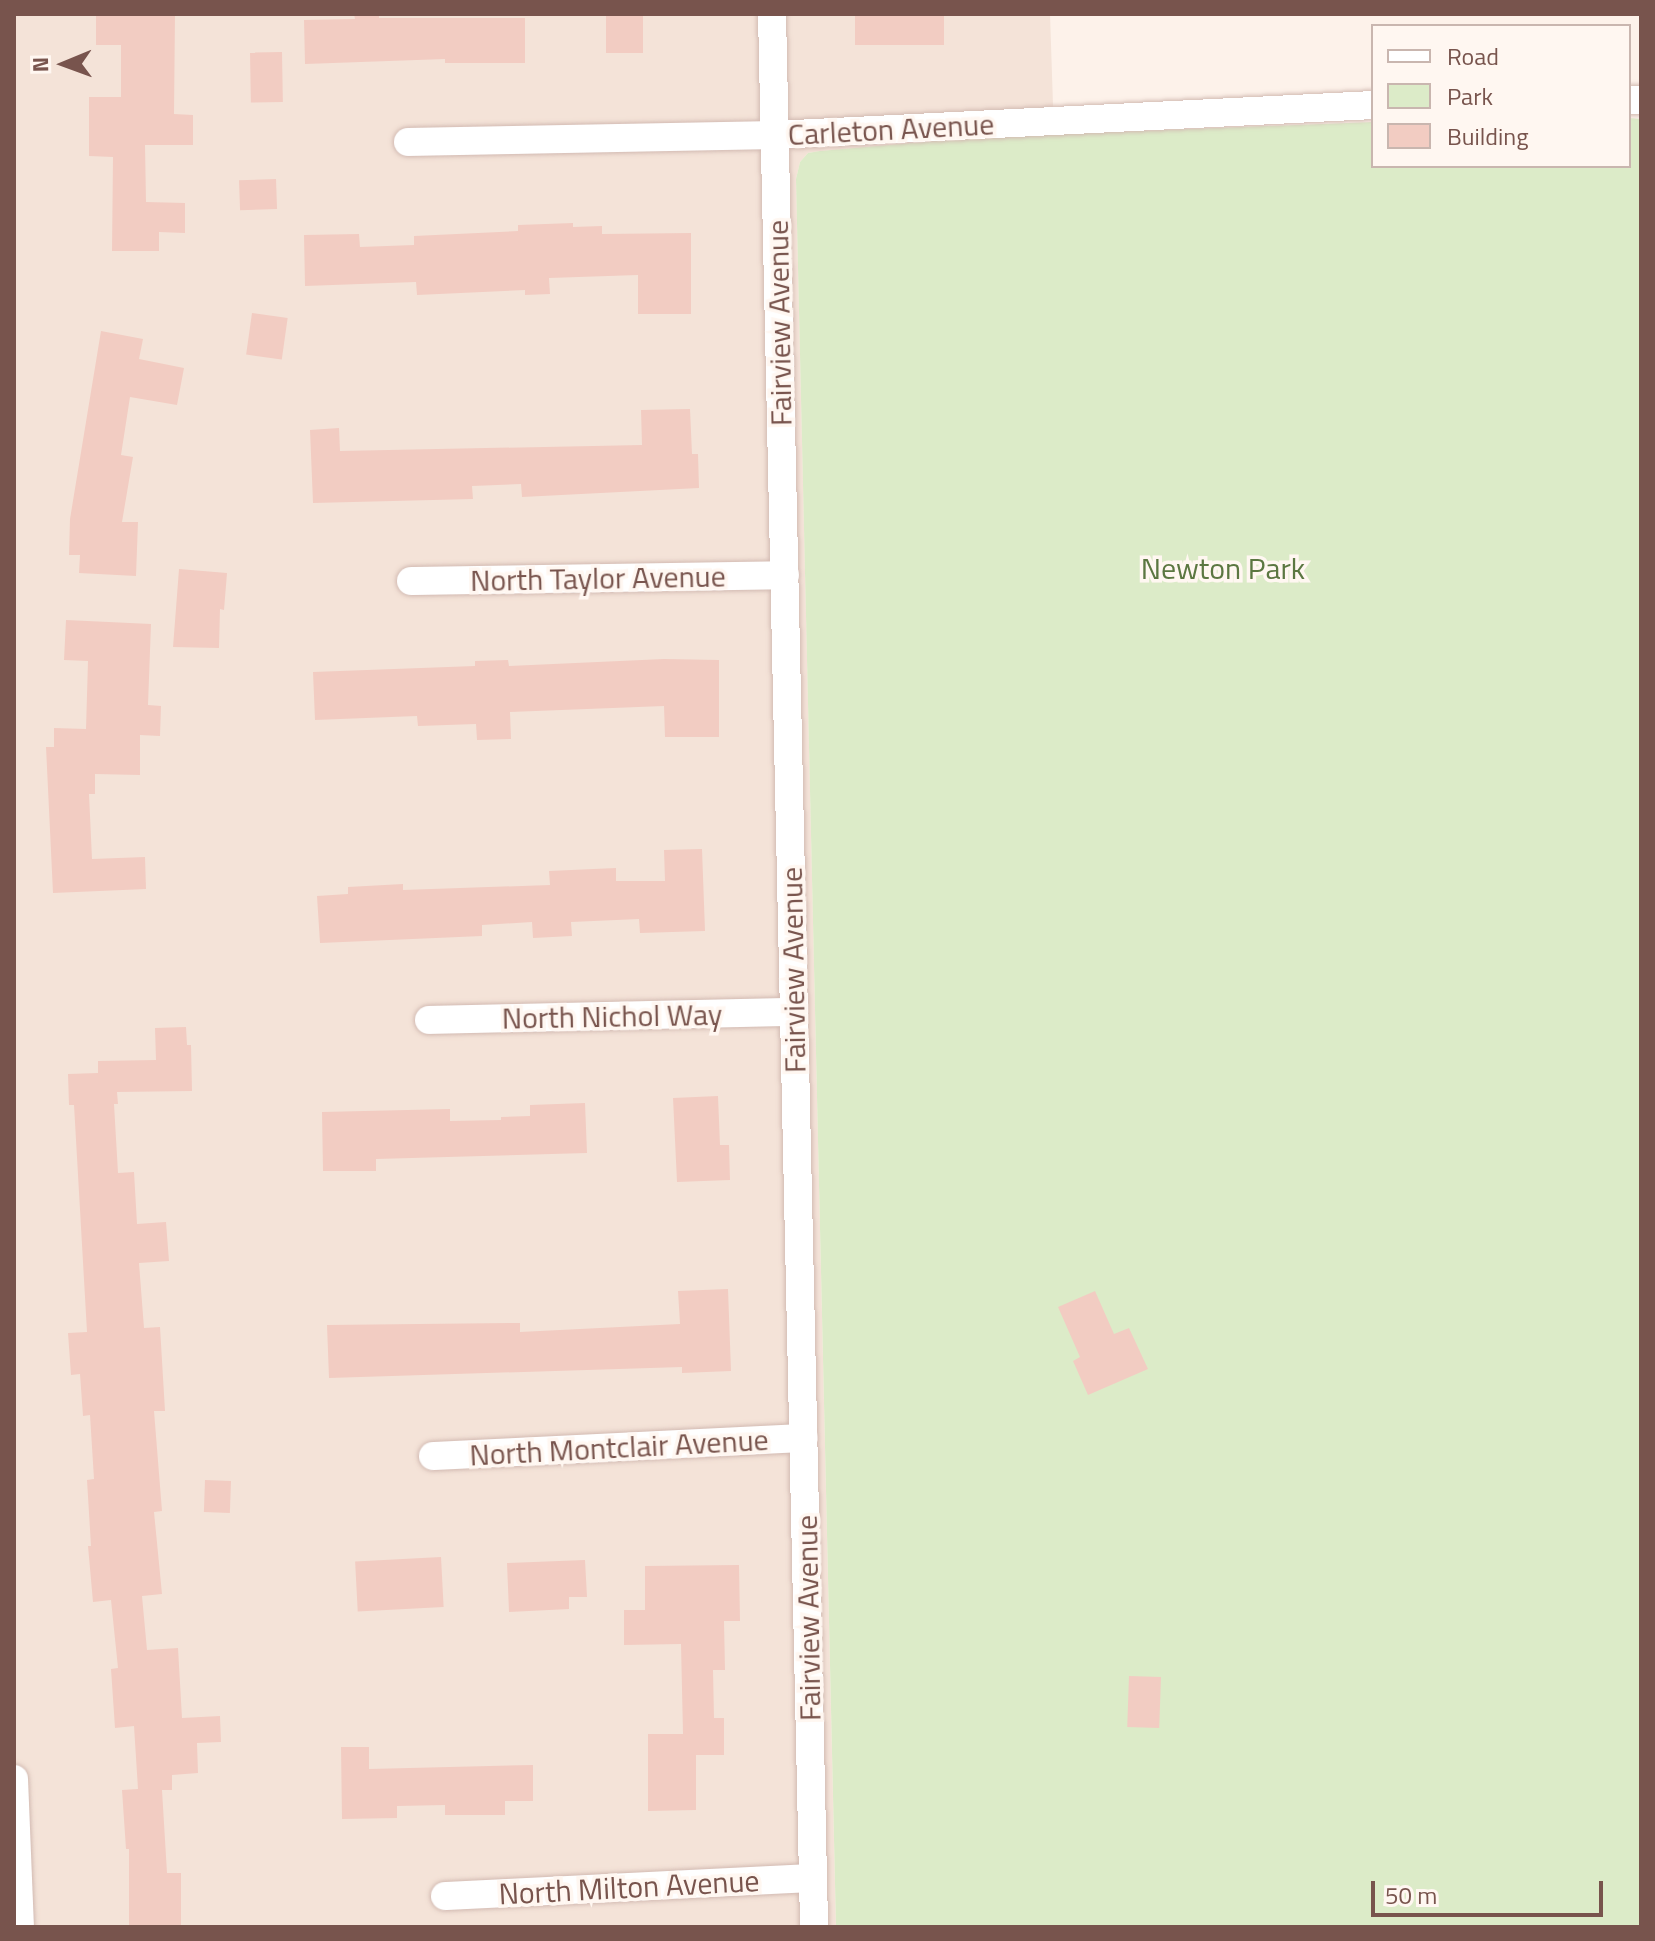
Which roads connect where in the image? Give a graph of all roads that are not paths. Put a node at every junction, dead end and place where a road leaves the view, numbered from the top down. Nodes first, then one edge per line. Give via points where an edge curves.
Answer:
1 (772, 14) edge
2 (1371, 105) edge
3 (775, 135) junction
4 (408, 142) dead end
5 (785, 575) junction
6 (411, 581) dead end
7 (794, 1012) junction
8 (429, 1020) dead end
9 (804, 1438) junction
10 (433, 1456) dead end
11 (14, 1779) edge
12 (813, 1878) junction
13 (445, 1896) dead end
14 (20, 1927) edge
15 (814, 1927) edge

1 - 3 street, Fairview Avenue
2 - 3 street, Carleton Avenue
3 - 4 street, Carleton Avenue
3 - 5 street, Fairview Avenue
5 - 6 street, North Taylor Avenue
5 - 7 street, Fairview Avenue
7 - 8 street, North Nichol Way
7 - 9 street, Fairview Avenue
9 - 10 street, North Montclair Avenue
9 - 12 street, Fairview Avenue
11 - 14 street
12 - 13 street, North Milton Avenue
12 - 15 street, Fairview Avenue

